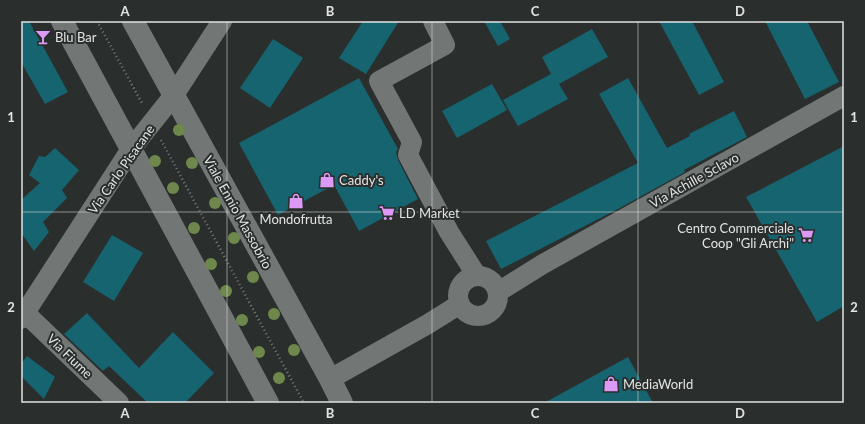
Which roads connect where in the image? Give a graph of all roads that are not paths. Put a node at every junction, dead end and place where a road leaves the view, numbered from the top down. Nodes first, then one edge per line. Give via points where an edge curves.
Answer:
1 (62, 21) edge
2 (133, 21) edge
3 (222, 21) edge
4 (433, 21) edge
5 (174, 95) junction
6 (844, 96) edge
7 (131, 149) junction
8 (470, 279) junction
9 (496, 288) junction
10 (462, 307) junction
11 (23, 313) edge
12 (330, 379) junction
13 (120, 403) edge
14 (268, 403) edge
15 (342, 403) edge

1 - 7 main road
2 - 5 main road, Viale Ennio Massobrio
3 - 5 street, Via Carlo Pisacane
4 - 8 street via 445,45 379,82 412,142 408,155 449,232
5 - 7 street, Via Carlo Pisacane
5 - 12 main road, Viale Ennio Massobrio
6 - 9 street, Via Achille Sclavo via 544,264
7 - 11 street, Via Carlo Pisacane
7 - 14 main road
8 - 9 street via 487,278
8 - 10 street via 458,292
9 - 10 street via 498,298 488,313 475,315
10 - 12 street
11 - 13 street, Via Fiume
12 - 15 main road, Viale Ennio Massobrio

